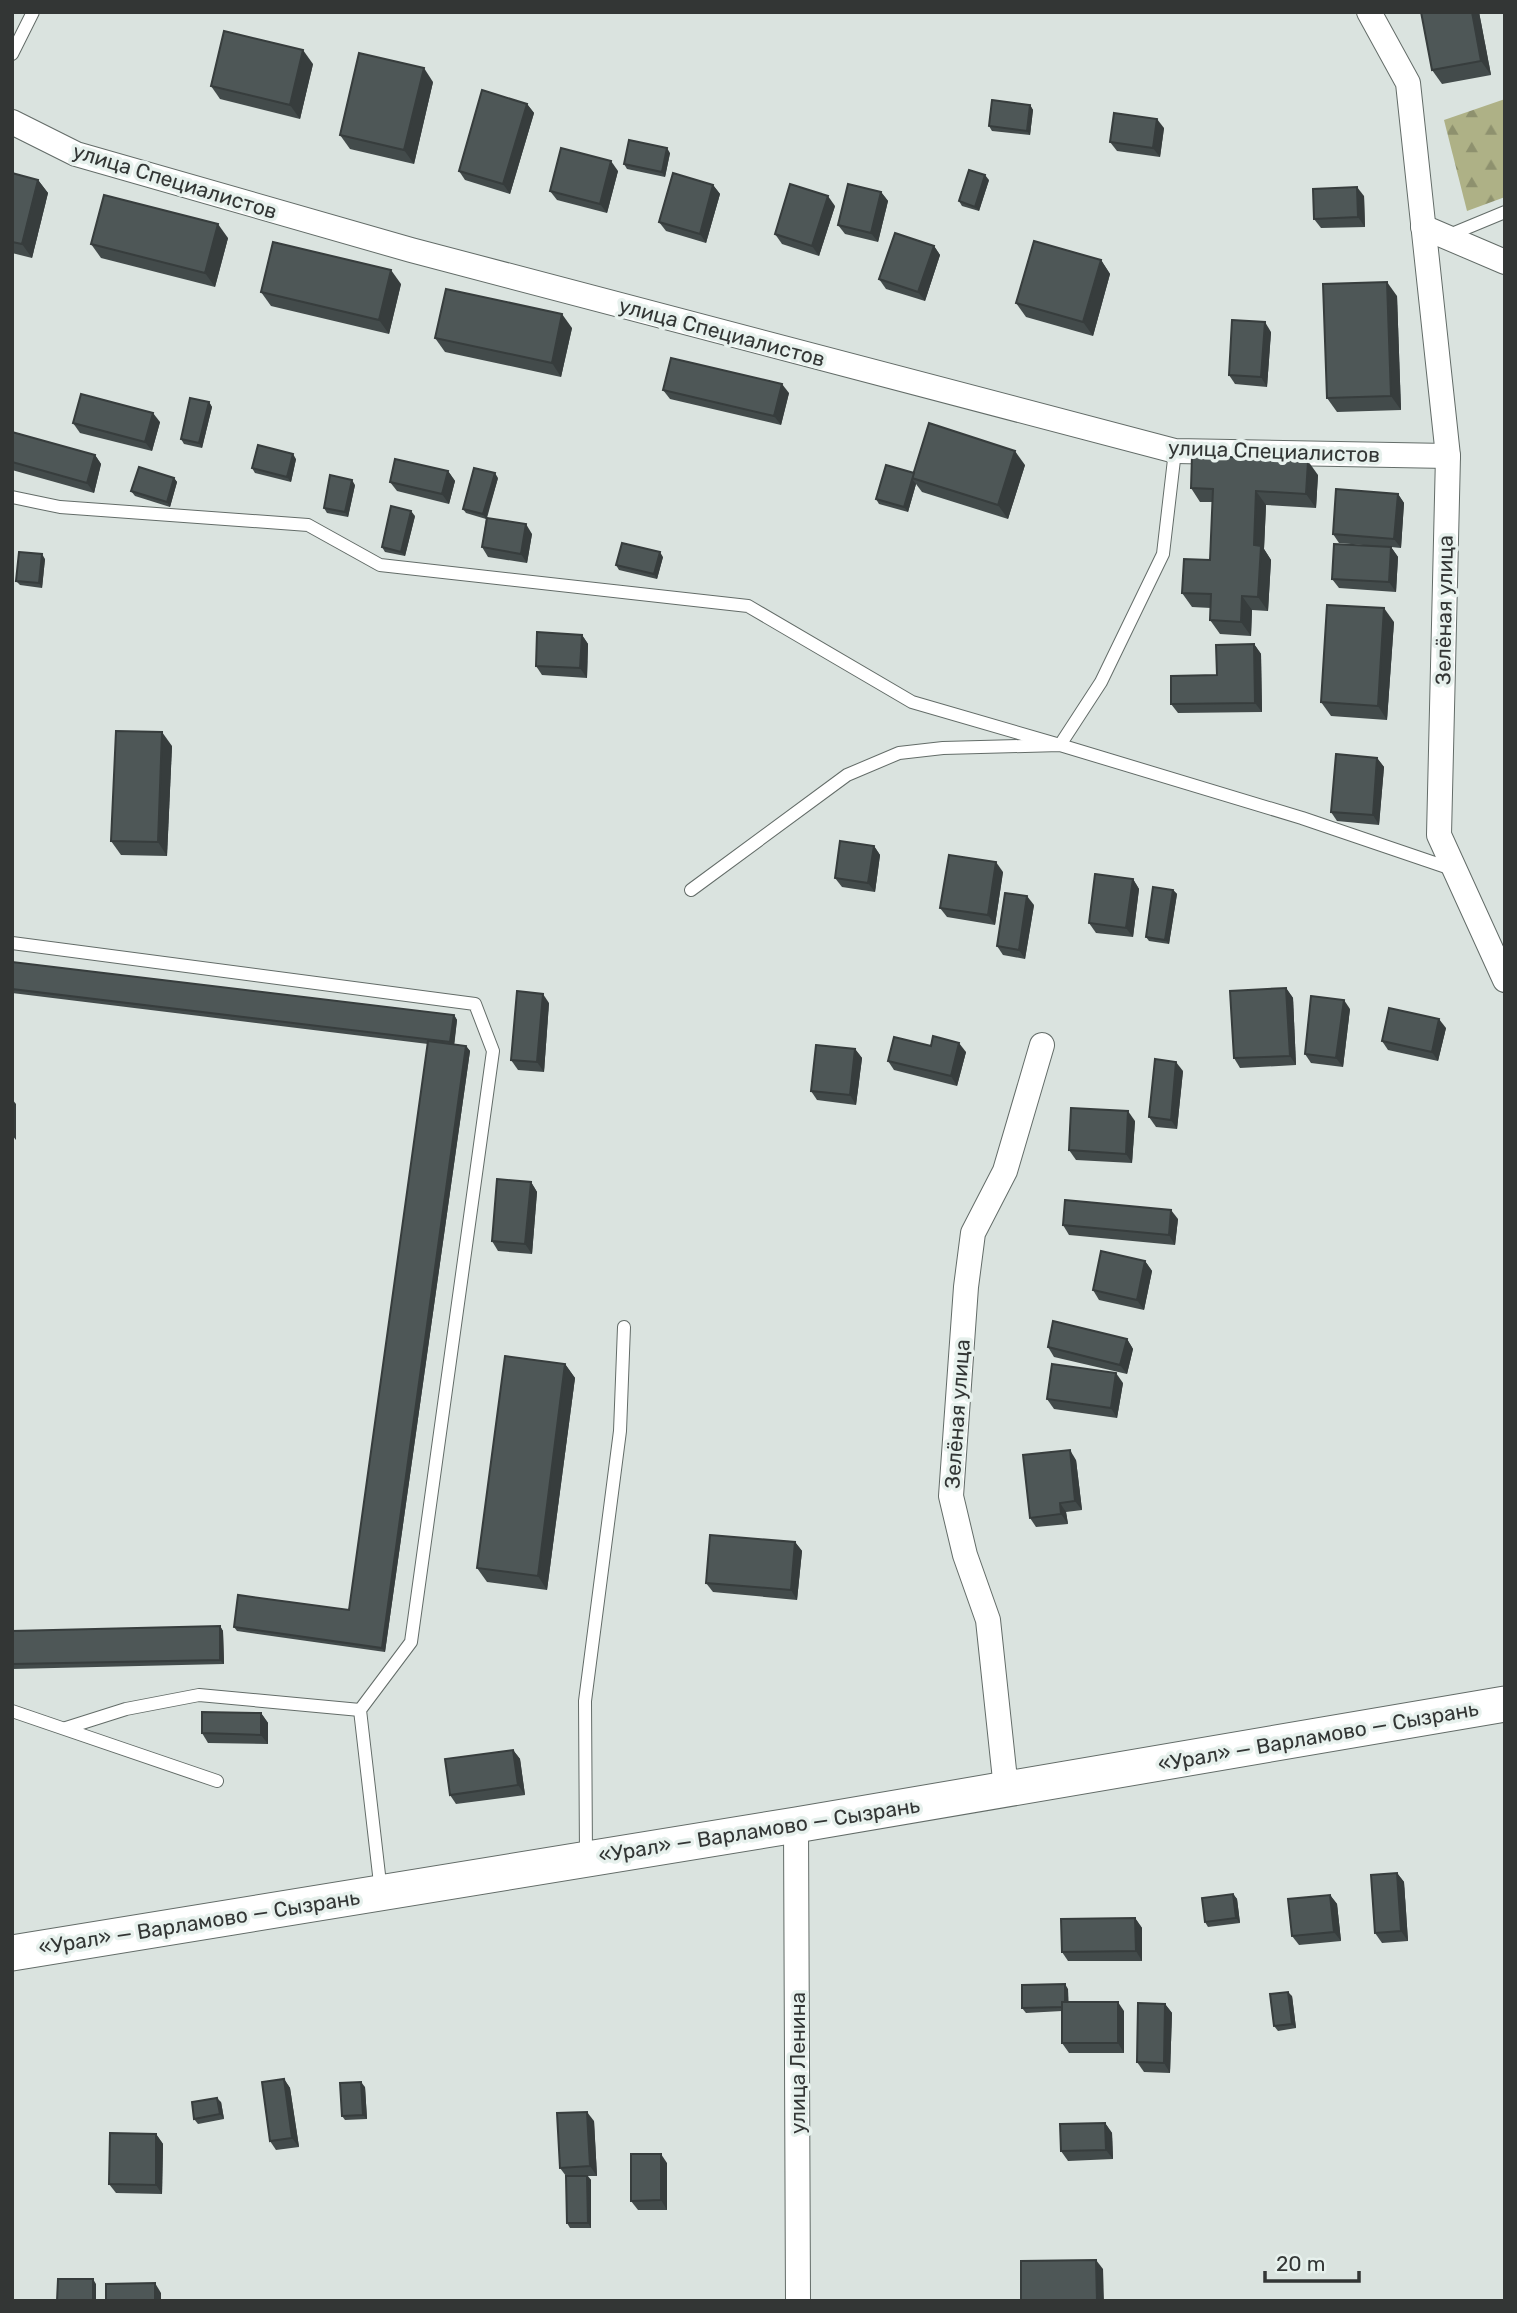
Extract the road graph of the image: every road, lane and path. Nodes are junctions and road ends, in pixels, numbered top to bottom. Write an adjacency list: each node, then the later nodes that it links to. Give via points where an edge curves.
1 (33, 12): 3 (lane)
2 (1369, 12): 6 (street, Зелёная улица, via 1408,83)
3 (12, 54)
4 (12, 122): 8 (street, улица Специалистов, via 76,154 411,250)
5 (1505, 212): 6 (lane)
6 (1434, 232): 7 (street); 9 (street, Зелёная улица)
7 (1505, 262)
8 (1175, 451): 9 (street, улица Специалистов); 11 (lane, via 1163,554 1101,682)
9 (1448, 456): 12 (street, Зелёная улица, via 1439,835)
10 (12, 497): 11 (lane, via 60,507 308,525 380,565 748,606 912,702)
11 (1060, 745): 12 (lane); 13 (lane, via 899,753 847,775)
12 (1455, 870): 15 (street, Зелёная улица)
13 (691, 890)
14 (12, 943): 19 (lane, via 475,1004 493,1051 411,1642)
15 (1505, 979)
16 (1042, 1045): 23 (street, Зелёная улица, via 1006,1171 973,1233 951,1496 988,1620)
17 (624, 1327): 25 (lane, via 620,1431 585,1701)
18 (1505, 1704): 23 (main road, «Урал» — Варламово — Сызрань)
19 (360, 1710): 21 (lane, via 199,1695 126,1709); 26 (lane)
20 (12, 1711): 21 (lane)
21 (66, 1728): 22 (lane)
22 (216, 1781)
23 (1006, 1789): 24 (main road, «Урал» — Варламово — Сызрань)
24 (796, 1825): 25 (main road, «Урал» — Варламово — Сызрань); 28 (street, улица Ленина)
25 (586, 1859): 26 (main road, «Урал» — Варламово — Сызрань)
26 (381, 1893): 27 (main road, «Урал» — Варламово — Сызрань)
27 (12, 1953)
28 (798, 2301)

